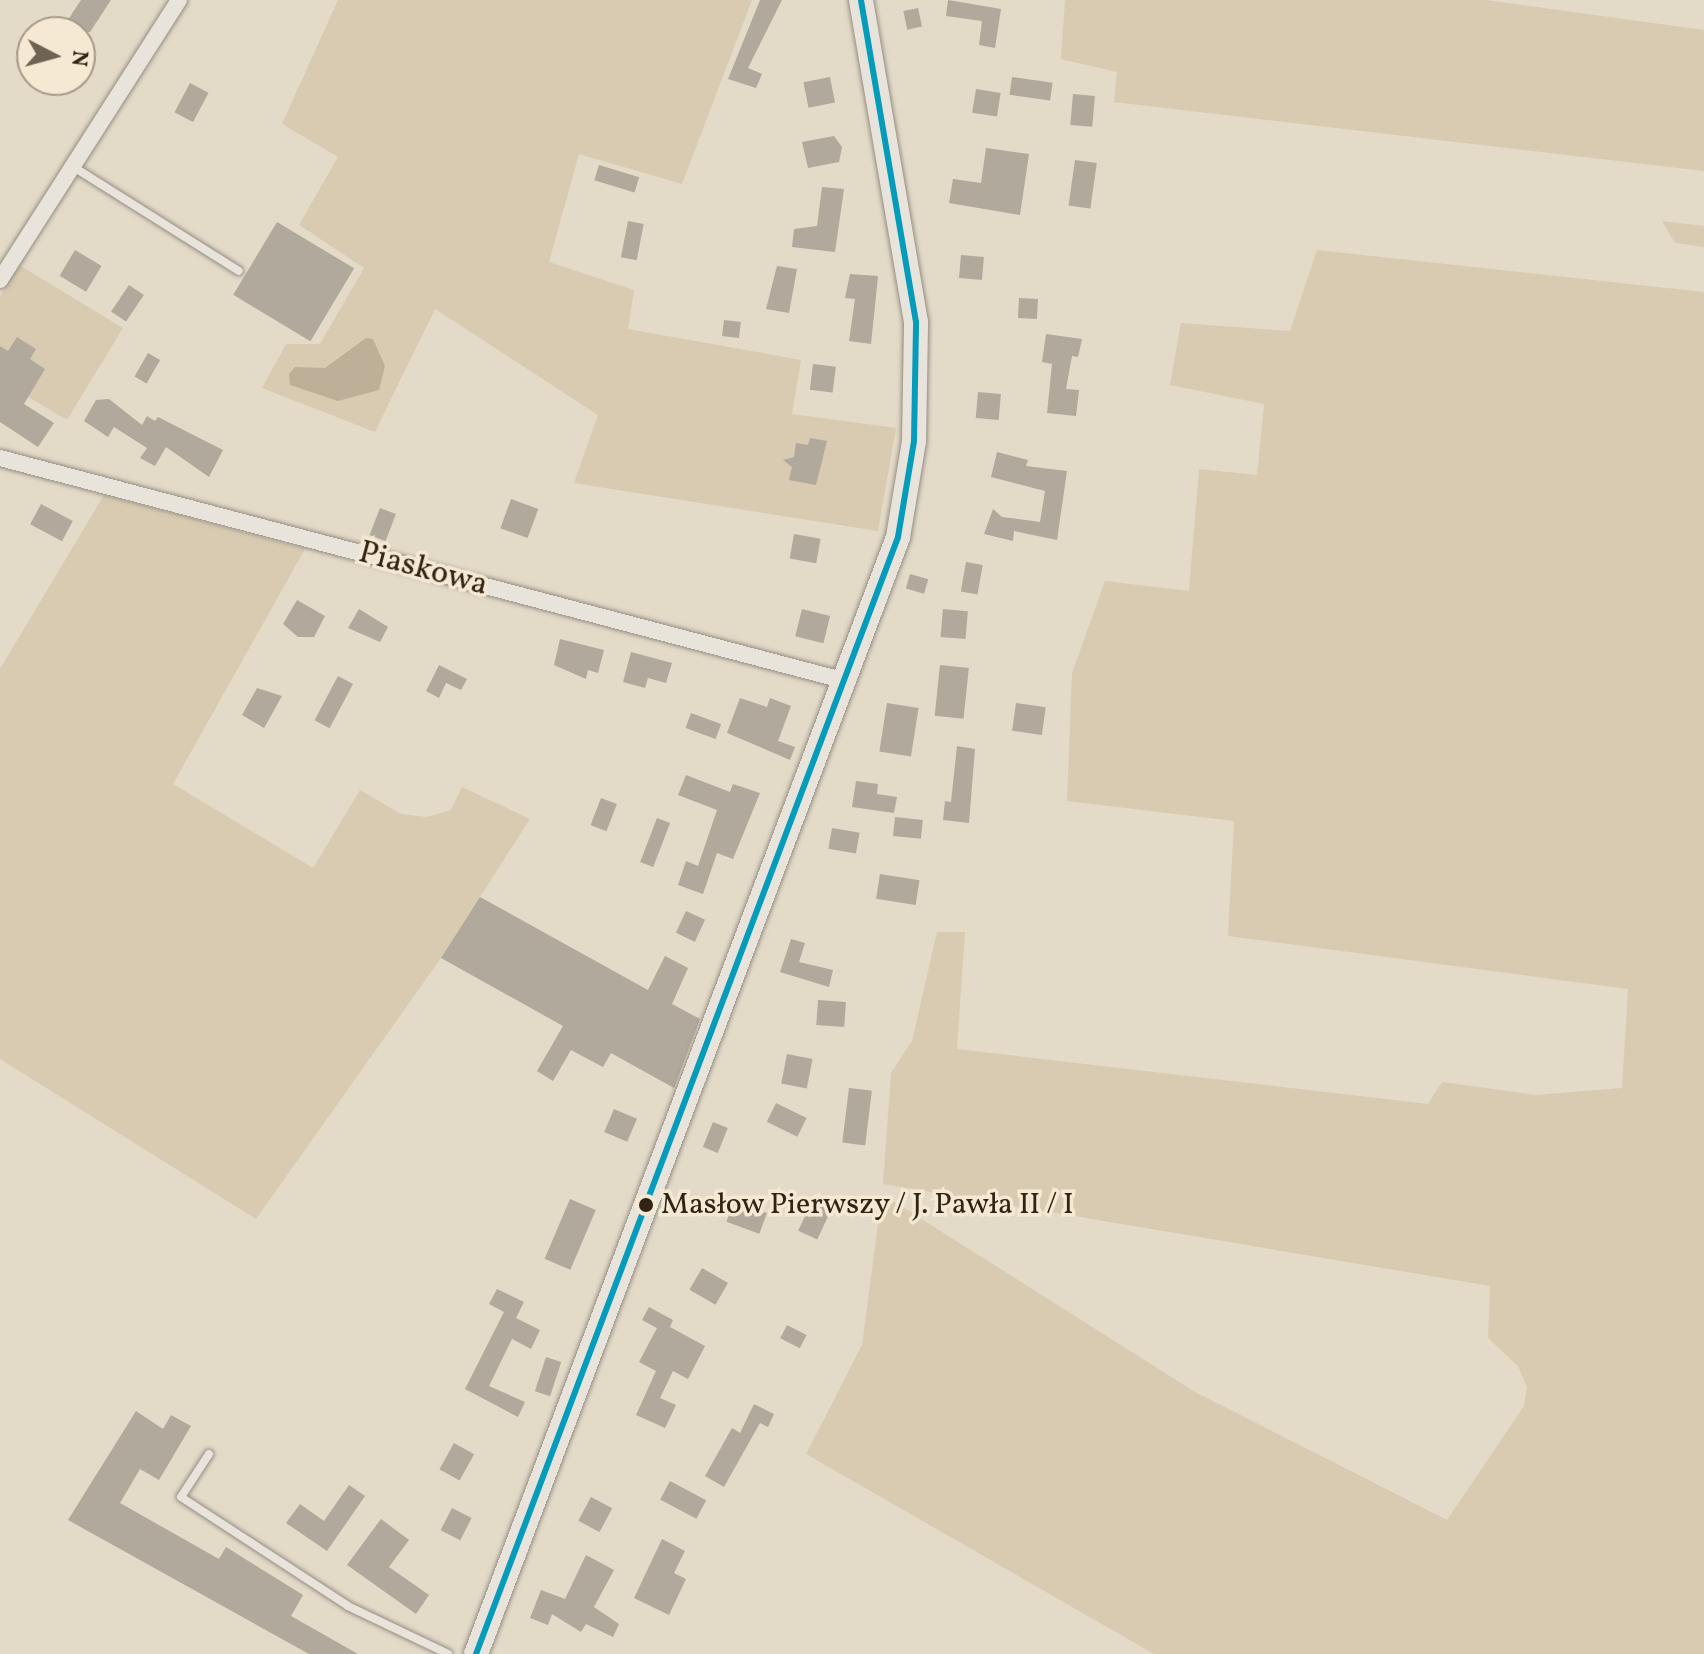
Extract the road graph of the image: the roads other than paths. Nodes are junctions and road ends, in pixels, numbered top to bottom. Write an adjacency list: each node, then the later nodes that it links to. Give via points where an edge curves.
1 (179, 0): 3 (street)
2 (861, 0): 7 (main road, via 911,274 917,381 914,441 898,537)
3 (72, 166): 4 (lane); 5 (street)
4 (239, 271)
5 (0, 280)
6 (0, 458): 7 (street, Piaskowa)
7 (846, 681): 10 (main road)
8 (209, 1454): 9 (lane, via 181,1497 348,1606)
9 (448, 1654)
10 (476, 1654)

